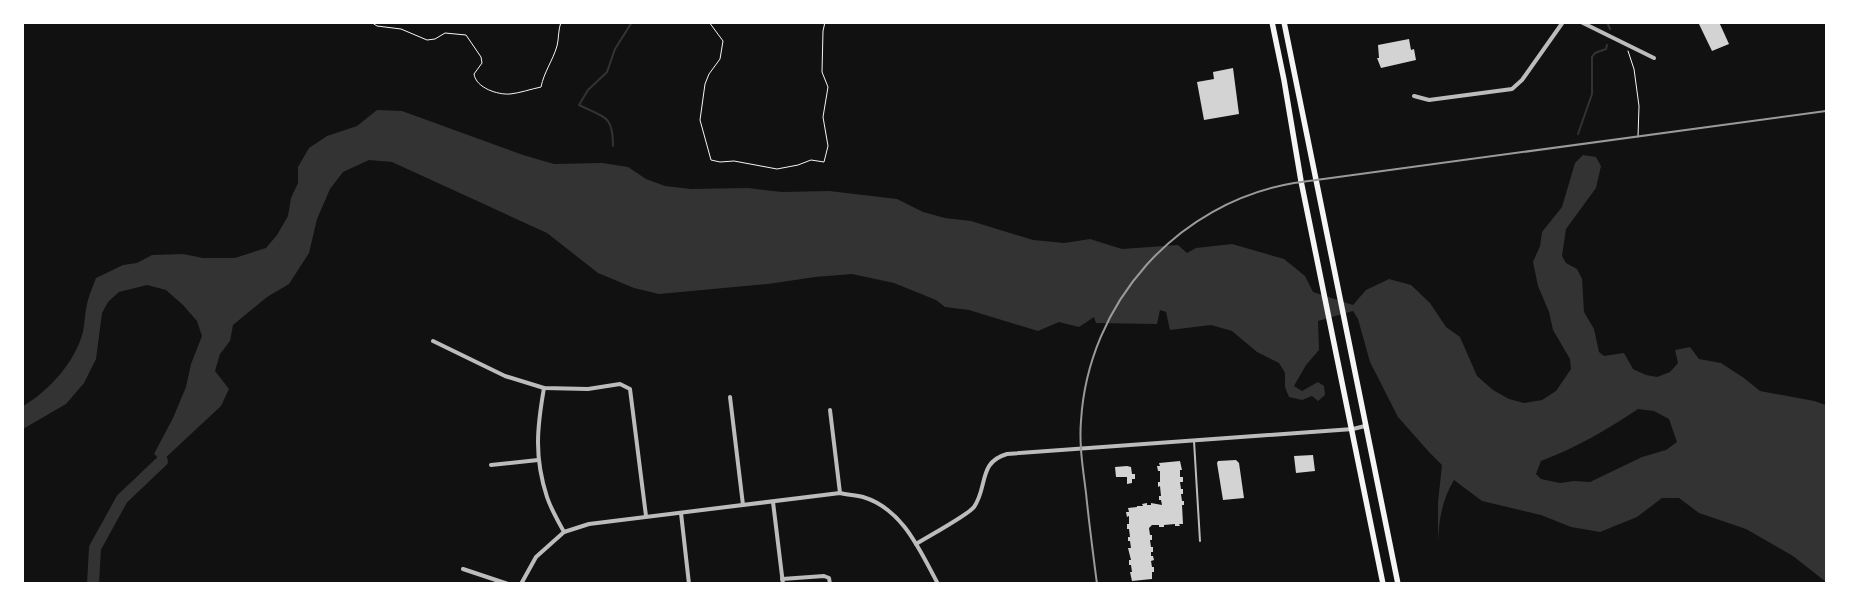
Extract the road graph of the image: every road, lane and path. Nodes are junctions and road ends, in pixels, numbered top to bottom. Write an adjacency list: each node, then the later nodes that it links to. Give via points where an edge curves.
1 (371, 22): 2 (path, via 401,29 426,40 445,33 466,35 482,57 482,63 474,74 475,80 484,89 508,95 541,87 557,45)
2 (561, 22)
3 (709, 22): 4 (path, via 723,42 720,59 705,84 700,120 711,160 777,170 811,160 824,162 828,146 823,117 828,87 822,72)
4 (825, 22)
5 (1272, 22): 12 (main road)
6 (1284, 22): 11 (main road)
7 (1563, 22): 13 (street, via 1522,80 1512,89 1429,100)
8 (1581, 22): 9 (street)
9 (1629, 45): 10 (street); 14 (path, via 1639,106)
10 (1654, 58)
11 (1295, 78): 12 (main road); 19 (main road)
12 (1284, 80): 20 (main road, via 1301,182)
13 (1414, 96)
14 (1638, 136)
15 (434, 341): 16 (street, via 505,376)
16 (544, 388): 22 (street, via 538,422); 28 (street, via 588,389 620,384 630,389)
17 (730, 397): 26 (street)
18 (830, 410): 24 (street)
19 (1365, 426): 20 (street); 40 (main road)
20 (1353, 429): 21 (street); 39 (main road)
21 (1194, 440): 30 (lane); 31 (street, via 998,456 990,463 974,507)
22 (538, 460): 23 (street); 29 (street, via 547,498)
23 (491, 465)
24 (840, 494): 25 (street); 31 (street, via 864,497 885,508 901,522)
25 (773, 502): 26 (street); 33 (street)
26 (743, 505): 27 (street)
27 (681, 513): 28 (street); 36 (street)
28 (646, 516): 29 (street, via 589,524)
29 (564, 532): 35 (street, via 536,557)
30 (1200, 541)
31 (916, 544): 38 (street)
32 (463, 570): 34 (street)
33 (782, 581): 37 (street, via 824,576 829,578)
34 (508, 584)
35 (520, 584)
36 (689, 584)
37 (830, 584)
38 (938, 584)
39 (1383, 584)
40 (1398, 584)

